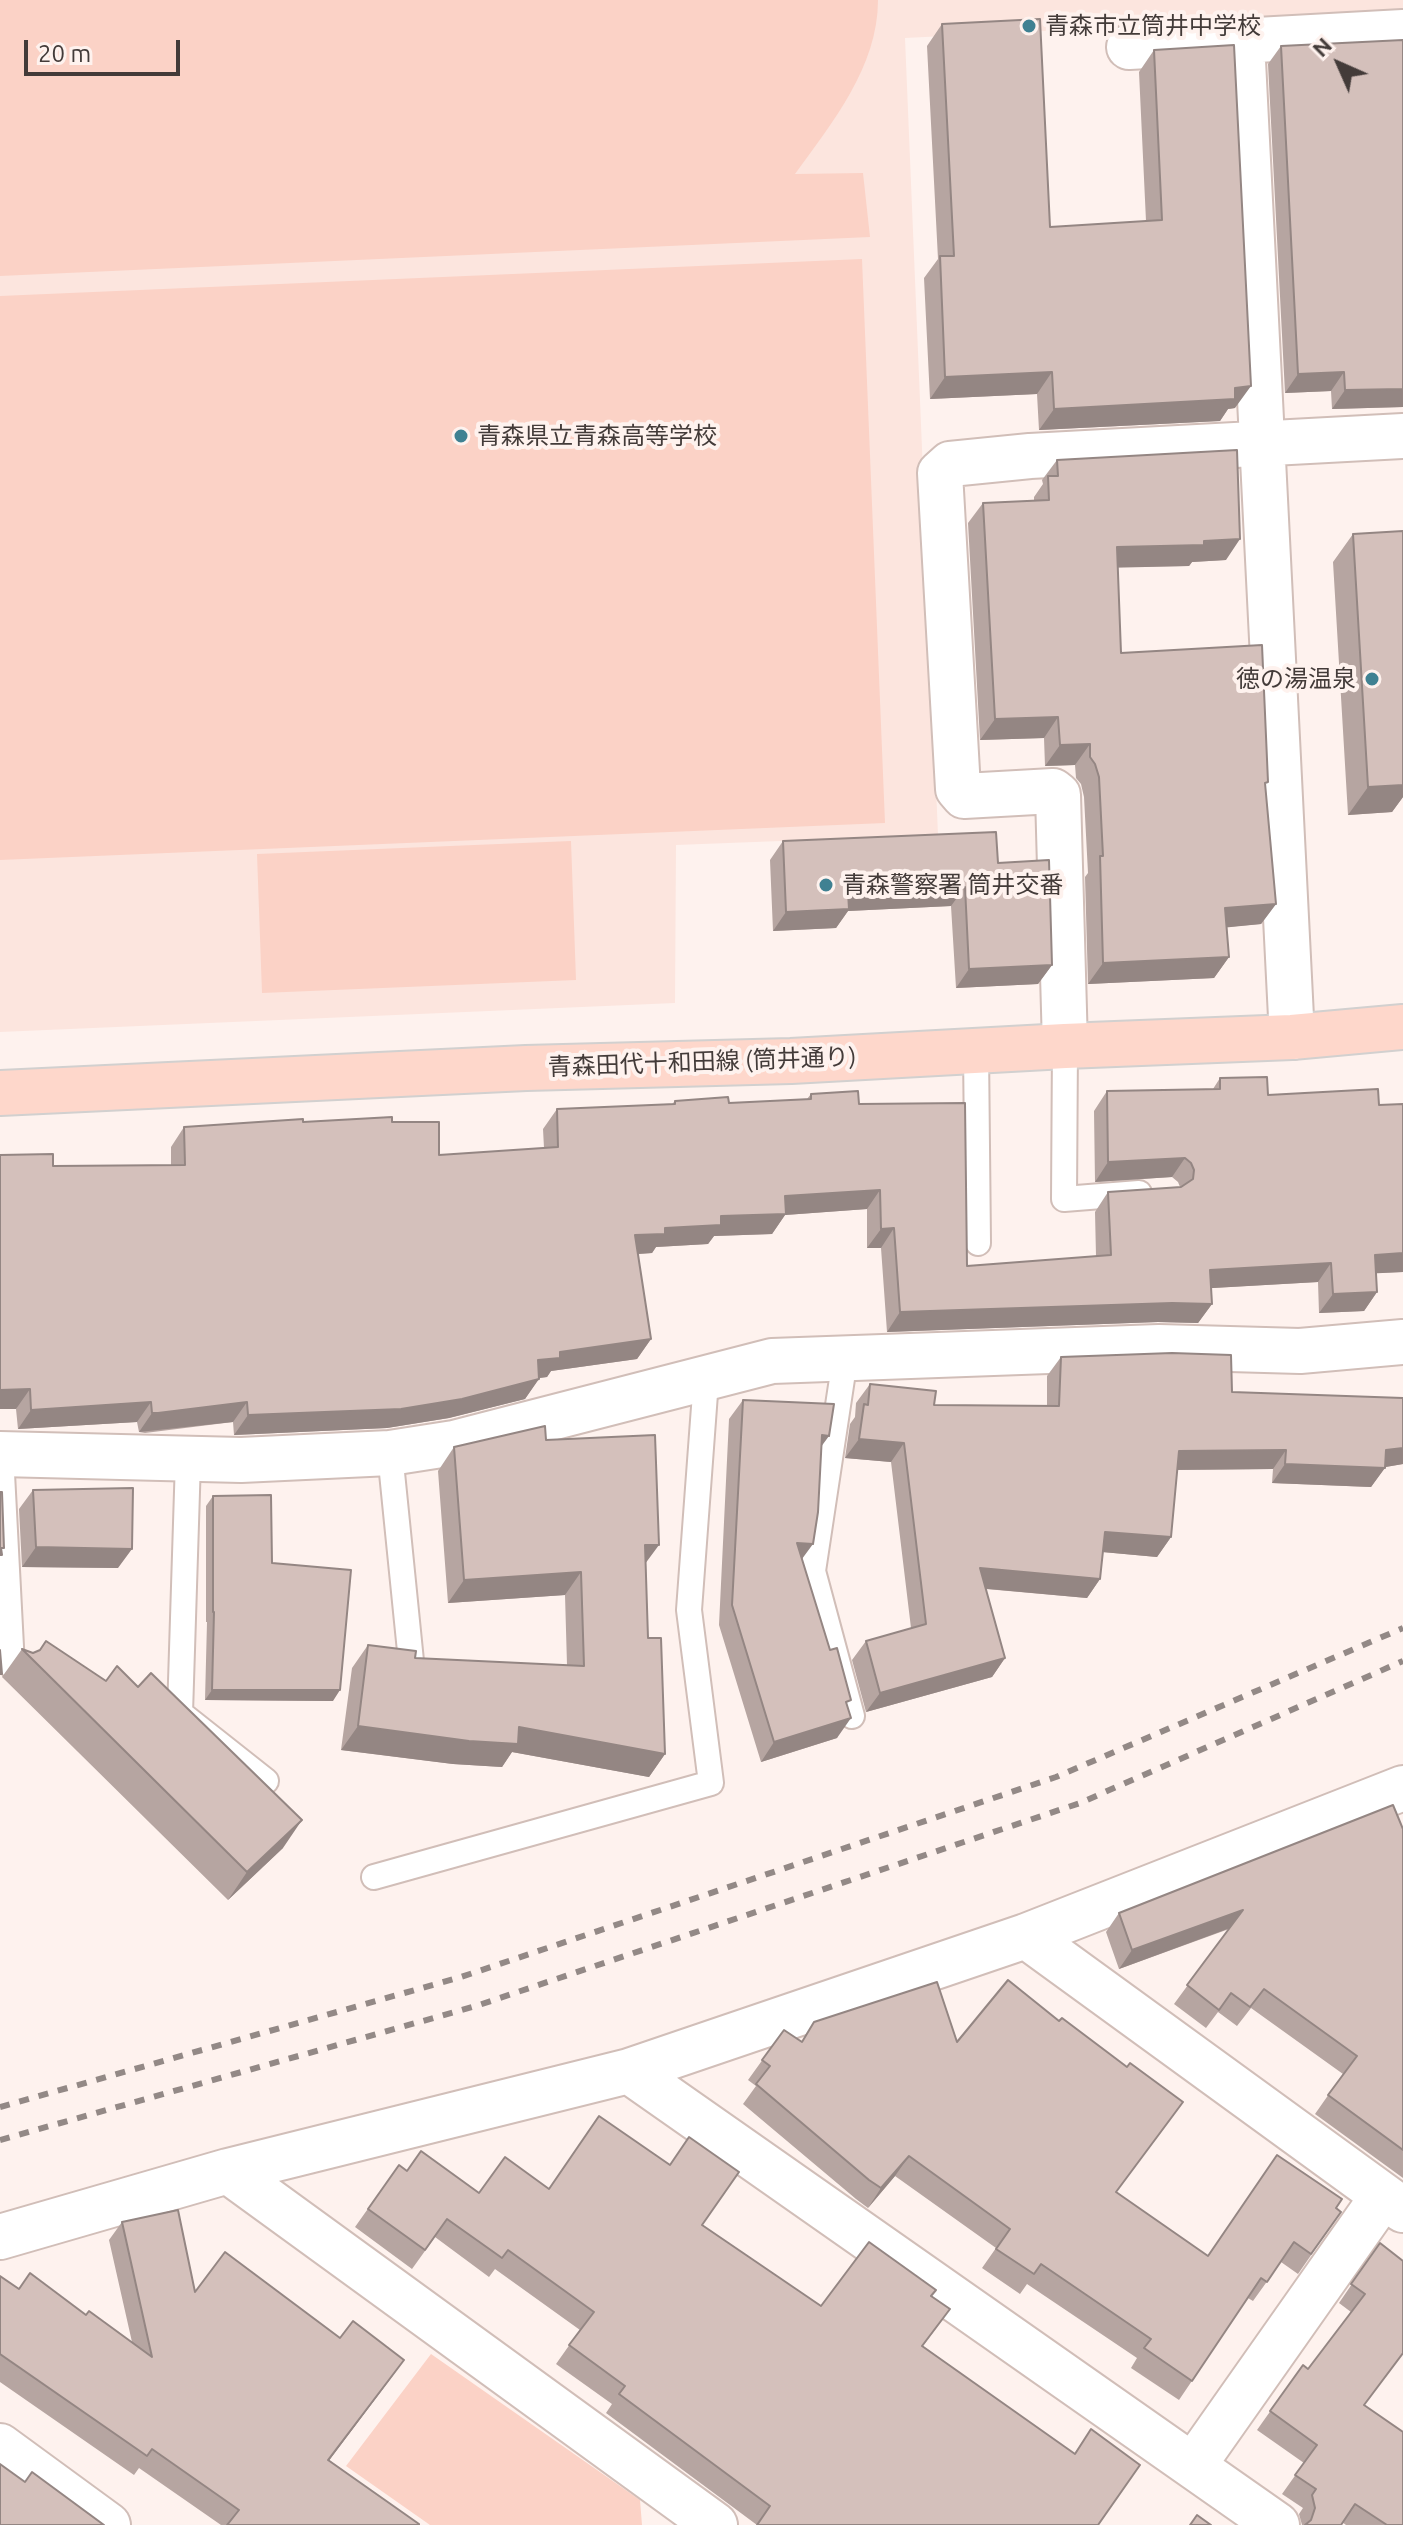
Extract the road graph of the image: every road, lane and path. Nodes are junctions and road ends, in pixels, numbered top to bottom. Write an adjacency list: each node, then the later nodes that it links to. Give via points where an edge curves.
1 (1403, 32): 2 (street)
2 (1242, 41): 3 (street); 5 (street)
3 (1129, 47)
4 (1403, 436): 5 (street)
5 (1263, 443): 7 (street); 8 (street, via 1030,456 950,464 940,473 958,789 964,796 1053,791 1058,795)
6 (1403, 1027): 7 (main road, 青森田代十和田線 (筒井通り))
7 (1292, 1037): 8 (main road, 青森田代十和田線 (筒井通り))
8 (1065, 1046): 9 (main road, 青森田代十和田線 (筒井通り)); 11 (lane, via 1064,1199)
9 (976, 1050): 10 (main road, 青森田代十和田線 (筒井通り)); 12 (lane)
10 (0, 1093)
11 (1166, 1191)
12 (978, 1243)
13 (1403, 1342): 14 (street, via 1300,1351 1159,1347)
14 (845, 1359): 15 (street, via 772,1361); 21 (lane, via 813,1571)
15 (706, 1380): 16 (street, via 454,1443); 24 (lane, via 689,1610 711,1783)
16 (390, 1453): 18 (street); 19 (lane)
17 (0, 1454): 18 (street); 20 (lane)
18 (188, 1460): 22 (lane, via 180,1713)
19 (411, 1661)
20 (12, 1666)
21 (852, 1716)
22 (266, 1781)
23 (1403, 1788): 25 (street)
24 (374, 1877)
25 (1026, 1936): 26 (street); 28 (street)
26 (629, 2071): 27 (street); 31 (street)
27 (228, 2171): 29 (street); 32 (street)
28 (1393, 2203): 31 (street)
29 (0, 2237)
30 (0, 2446): 33 (street)
31 (1193, 2466): 34 (street)
32 (708, 2523)
33 (108, 2525)
34 (1277, 2525)

